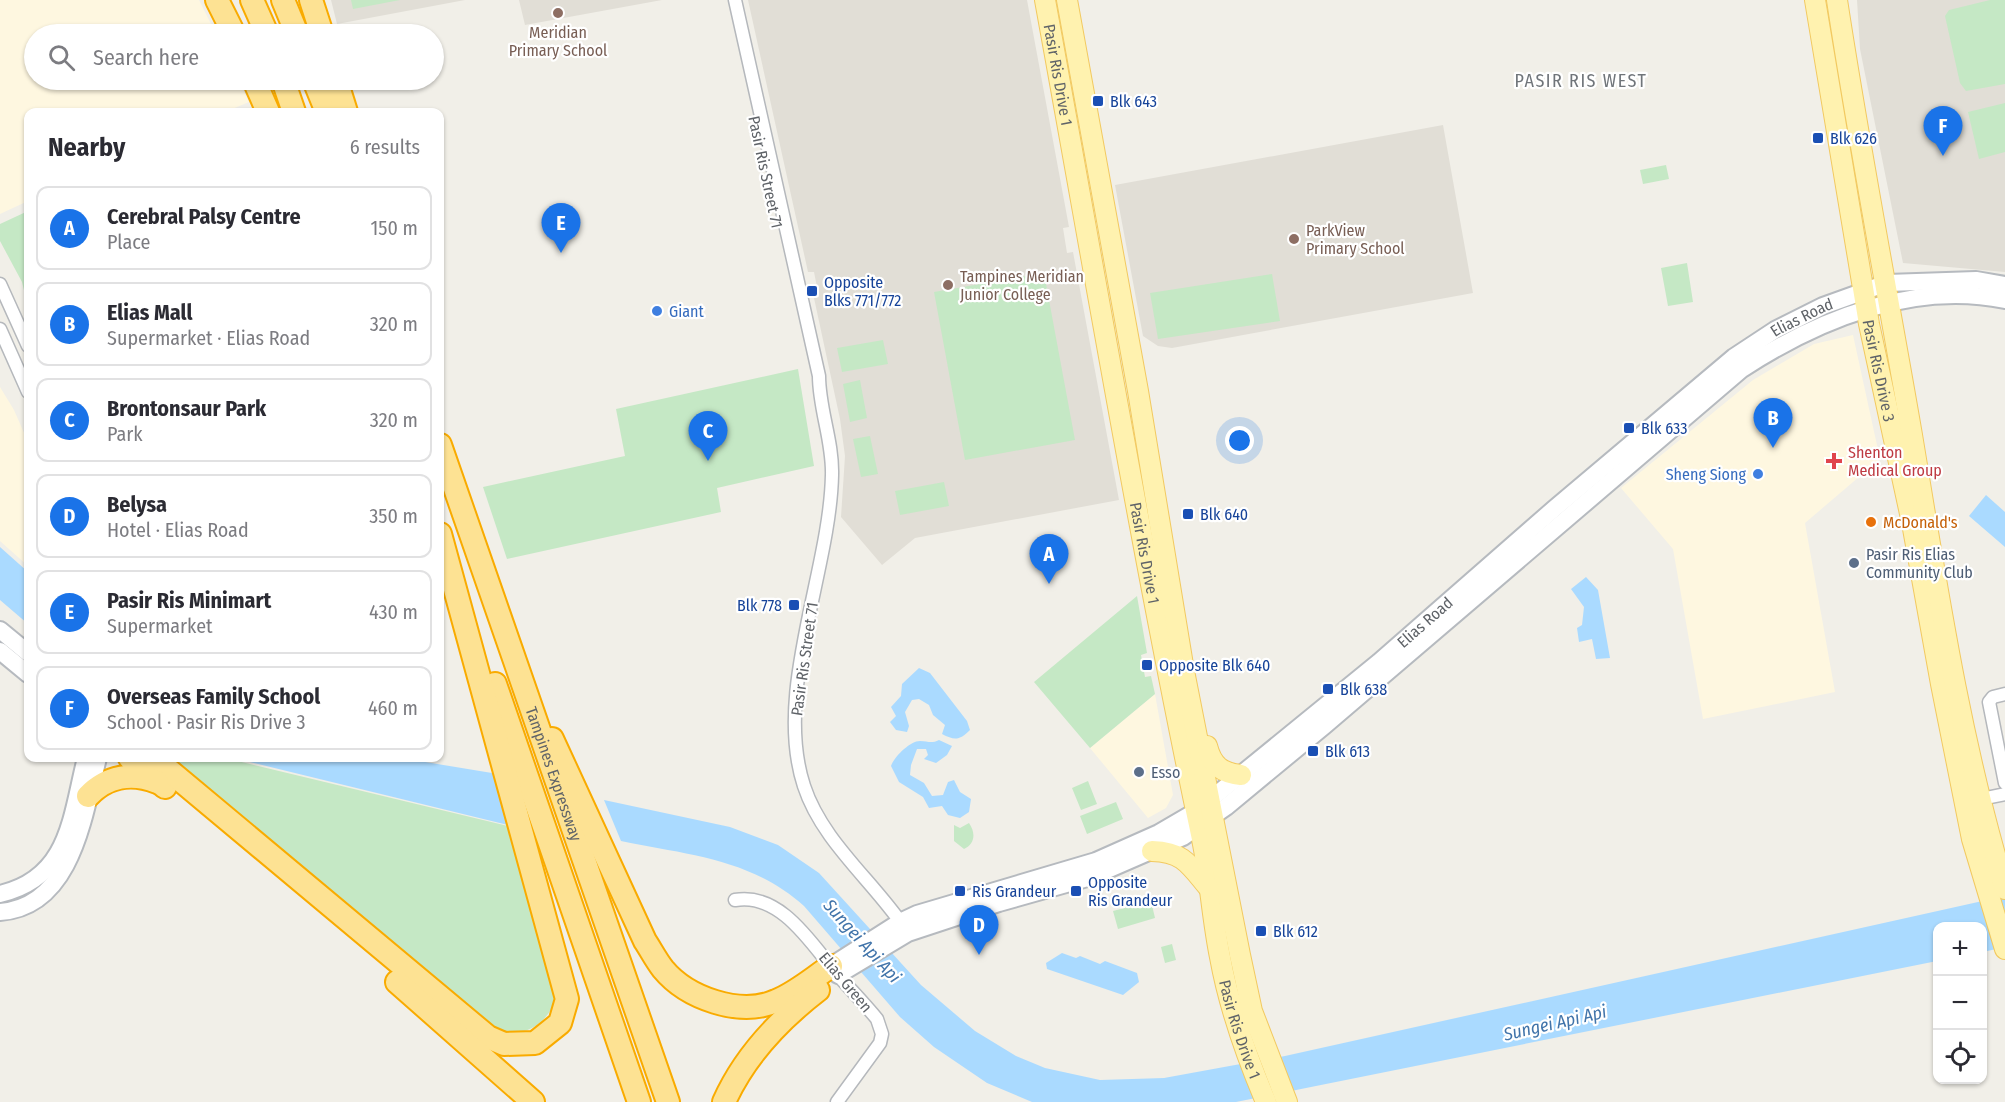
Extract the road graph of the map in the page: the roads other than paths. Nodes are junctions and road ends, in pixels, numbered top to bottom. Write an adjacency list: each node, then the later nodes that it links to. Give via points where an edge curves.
1 (217, 0): 10 (highway)
2 (252, 0): 11 (highway)
3 (283, 0): 12 (highway)
4 (311, 0): 13 (highway)
5 (735, 0): 59 (street, Pasir Ris Street 71, via 819,376 830,442 829,510 801,666 794,728 797,752 814,809)
6 (1045, 0): 51 (main road, Pasir Ris Drive 1)
7 (1067, 0): 40 (main road, Pasir Ris Drive 1)
8 (1815, 0): 24 (main road, Pasir Ris Drive 3)
9 (1837, 0): 25 (main road, Pasir Ris Drive 3, via 1860,154)
10 (229, 24)
11 (263, 24)
12 (293, 24)
13 (319, 24)
14 (258, 90): 18 (highway)
15 (286, 90): 19 (highway)
16 (318, 90): 20 (highway)
17 (339, 90): 21 (highway)
18 (266, 108)
19 (293, 108)
20 (325, 108)
21 (345, 108)
22 (0, 284): 29 (street)
23 (2005, 285): 25 (main road, Elias Road, via 1976,280)
24 (1864, 290): 25 (main road, Elias Road); 27 (main road, Pasir Ris Drive 3); 45 (main road, Elias Road, via 1791,322 1734,357 1379,662)
25 (1888, 292): 26 (main road, Elias Road); 27 (main road, Elias Road); 50 (main road, Pasir Ris Drive 3, via 1944,620)
26 (2005, 300)
27 (1867, 310): 51 (main road, Elias Road, via 1796,337 1743,369 1324,726); 52 (main road, Pasir Ris Drive 3)
28 (0, 329): 30 (street)
29 (24, 337)
30 (24, 384)
31 (444, 457): 38 (highway, Tampines Expressway)
32 (444, 537): 63 (highway, Tampines Expressway)
33 (444, 549): 44 (highway, via 567,999 560,1023 535,1043 504,1044 488,1037)
34 (0, 630): 35 (main road)
35 (24, 650)
36 (0, 651): 37 (main road)
37 (24, 671)
38 (521, 685): 61 (highway, via 564,761 645,941 662,968 678,983 699,996 753,1008 784,997); 64 (highway, Tampines Expressway)
39 (2005, 694): 46 (street, via 1993,696 1989,702)
40 (1191, 708): 45 (main road, via 1204,733 1210,758 1224,772); 51 (main road, Pasir Ris Drive 1)
41 (85, 762): 56 (main road, via 56,860 38,877)
42 (97, 762): 49 (main road)
43 (135, 762): 47 (highway)
44 (159, 762)
45 (1241, 775): 51 (main road, Elias Road)
46 (2005, 783)
47 (161, 784): 49 (highway, via 141,776 111,779); 62 (highway, via 454,1030)
48 (2005, 794): 50 (street)
49 (88, 796): 58 (main road, via 78,838 58,879 37,898)
50 (1981, 799): 52 (main road, Pasir Ris Drive 3)
51 (1204, 814): 53 (main road, Elias Road, via 1183,837); 54 (main road, Pasir Ris Drive 1); 59 (main road, Elias Road, via 1096,861); 68 (main road, Pasir Ris Drive 1, via 1252,1011)
52 (1981, 837): 55 (main road, Pasir Ris Drive 3); 60 (main road, Pasir Ris Drive 3)
53 (1152, 851): 54 (main road, via 1181,857); 59 (main road, Elias Road, via 1091,877)
54 (1208, 887): 67 (main road, Pasir Ris Drive 1, via 1220,959 1245,1054)
55 (2005, 889)
56 (0, 894)
57 (735, 900): 61 (street, Elias Green, via 749,897 772,907)
58 (0, 912)
59 (898, 931): 61 (main road, Elias Road)
60 (2005, 949)
61 (842, 965): 65 (highway, via 752,1055 733,1081); 66 (street, Elias Green, via 877,1019 882,1034 873,1055)
62 (533, 1102)
63 (639, 1102)
64 (668, 1102)
65 (724, 1102)
66 (837, 1102)
67 (1266, 1102)
68 (1287, 1102)

